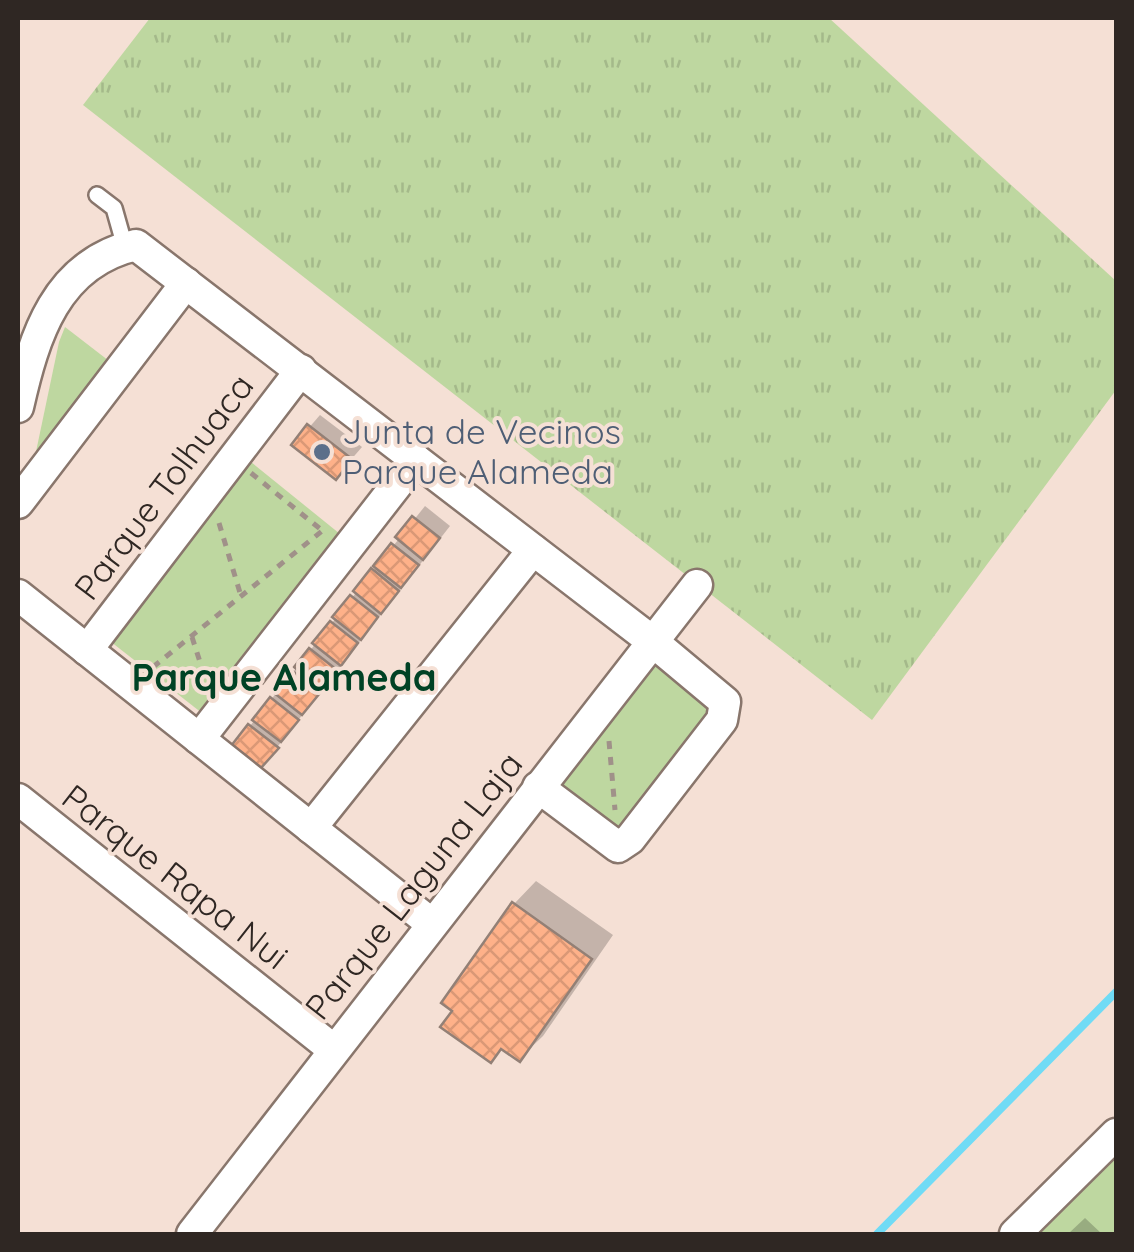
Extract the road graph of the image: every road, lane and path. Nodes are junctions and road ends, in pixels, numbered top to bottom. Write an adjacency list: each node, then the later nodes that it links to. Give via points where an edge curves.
1 (98, 195): 2 (lane, via 114,208)
2 (125, 247): 3 (street, via 136,245); 5 (street, via 104,253 82,272 38,326)
3 (186, 283): 4 (street); 9 (street)
4 (301, 370): 6 (street, Parque Tolhuaca); 7 (street)
5 (18, 407)
6 (233, 459): 8 (street, Parque Tolhuaca); 10 (path)
7 (416, 460): 11 (street); 12 (street)
8 (209, 490): 15 (path); 18 (street, Parque Tolhuaca)
9 (18, 503)
10 (322, 531): 11 (path); 15 (path)
11 (346, 550): 20 (street)
12 (533, 550): 17 (street); 24 (street)
13 (697, 585): 17 (street, Parque Laguna Laja)
14 (18, 596): 18 (street)
15 (241, 596): 16 (path)
16 (192, 636): 19 (path); 20 (path)
17 (652, 641): 22 (street, Parque Laguna Laja); 25 (street, via 725,702 722,720)
18 (87, 650): 19 (street)
19 (131, 685): 20 (street)
20 (208, 727): 24 (street)
21 (608, 733): 25 (path)
22 (538, 788): 25 (street); 26 (street, Parque Laguna Laja)
23 (18, 800): 27 (street, Parque Rapa Nui)
24 (311, 828): 26 (street)
25 (618, 848)
26 (432, 924): 27 (street, Parque Laguna Laja)
27 (334, 1050): 29 (street, Parque Laguna Laja)
28 (1116, 1134): 30 (street)
29 (192, 1234)
30 (1015, 1234)

